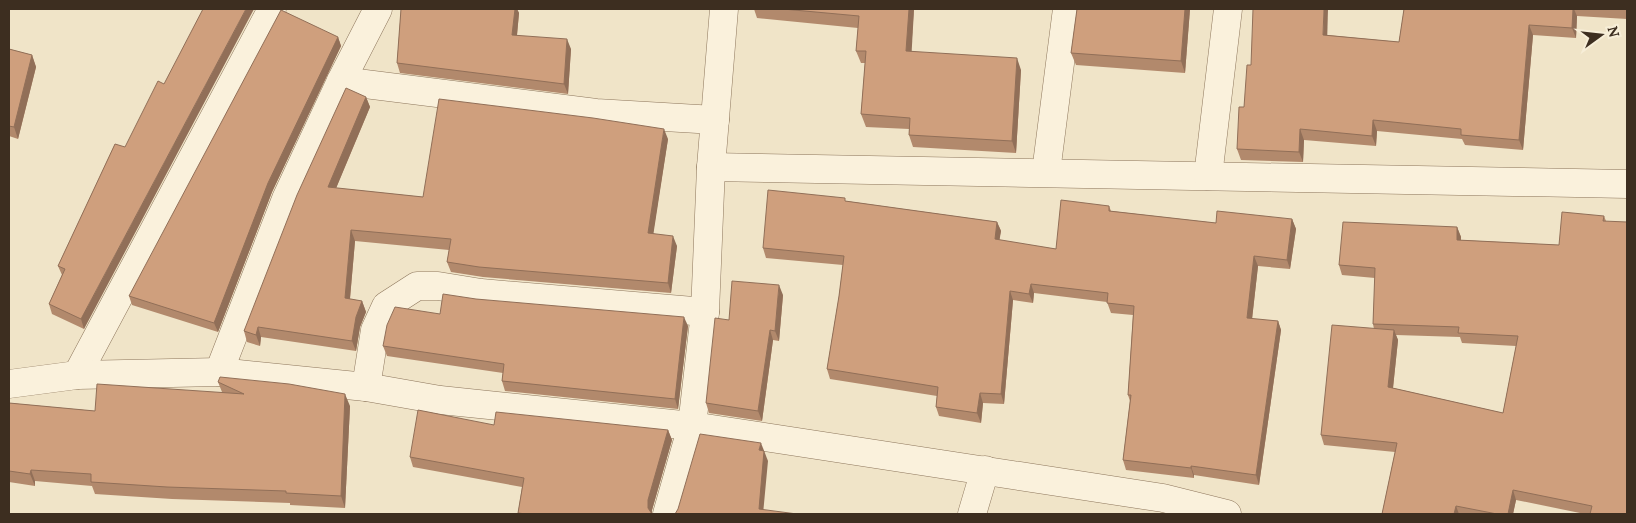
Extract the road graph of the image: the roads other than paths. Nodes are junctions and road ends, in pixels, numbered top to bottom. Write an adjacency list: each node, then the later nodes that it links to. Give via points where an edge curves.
1 (272, 9): 14 (street)
2 (378, 9): 6 (street)
3 (724, 9): 7 (street)
4 (1067, 9): 9 (street)
5 (1228, 9): 10 (street)
6 (341, 81): 7 (street, via 596,113); 13 (street, via 278,217)
7 (715, 120): 8 (street)
8 (711, 167): 9 (street); 12 (street)
9 (1046, 172): 10 (street)
10 (1208, 176): 11 (street)
11 (1627, 184)
12 (705, 312): 16 (street, via 417,286 386,306 375,330); 17 (street)
13 (219, 372): 14 (street); 16 (street)
14 (78, 375): 15 (street)
15 (9, 384)
16 (366, 387): 17 (street, via 440,400)
17 (692, 426): 18 (street); 19 (street)
18 (984, 470): 20 (street); 21 (street, via 1163,498)
19 (667, 514)
20 (972, 514)
21 (1227, 514)

